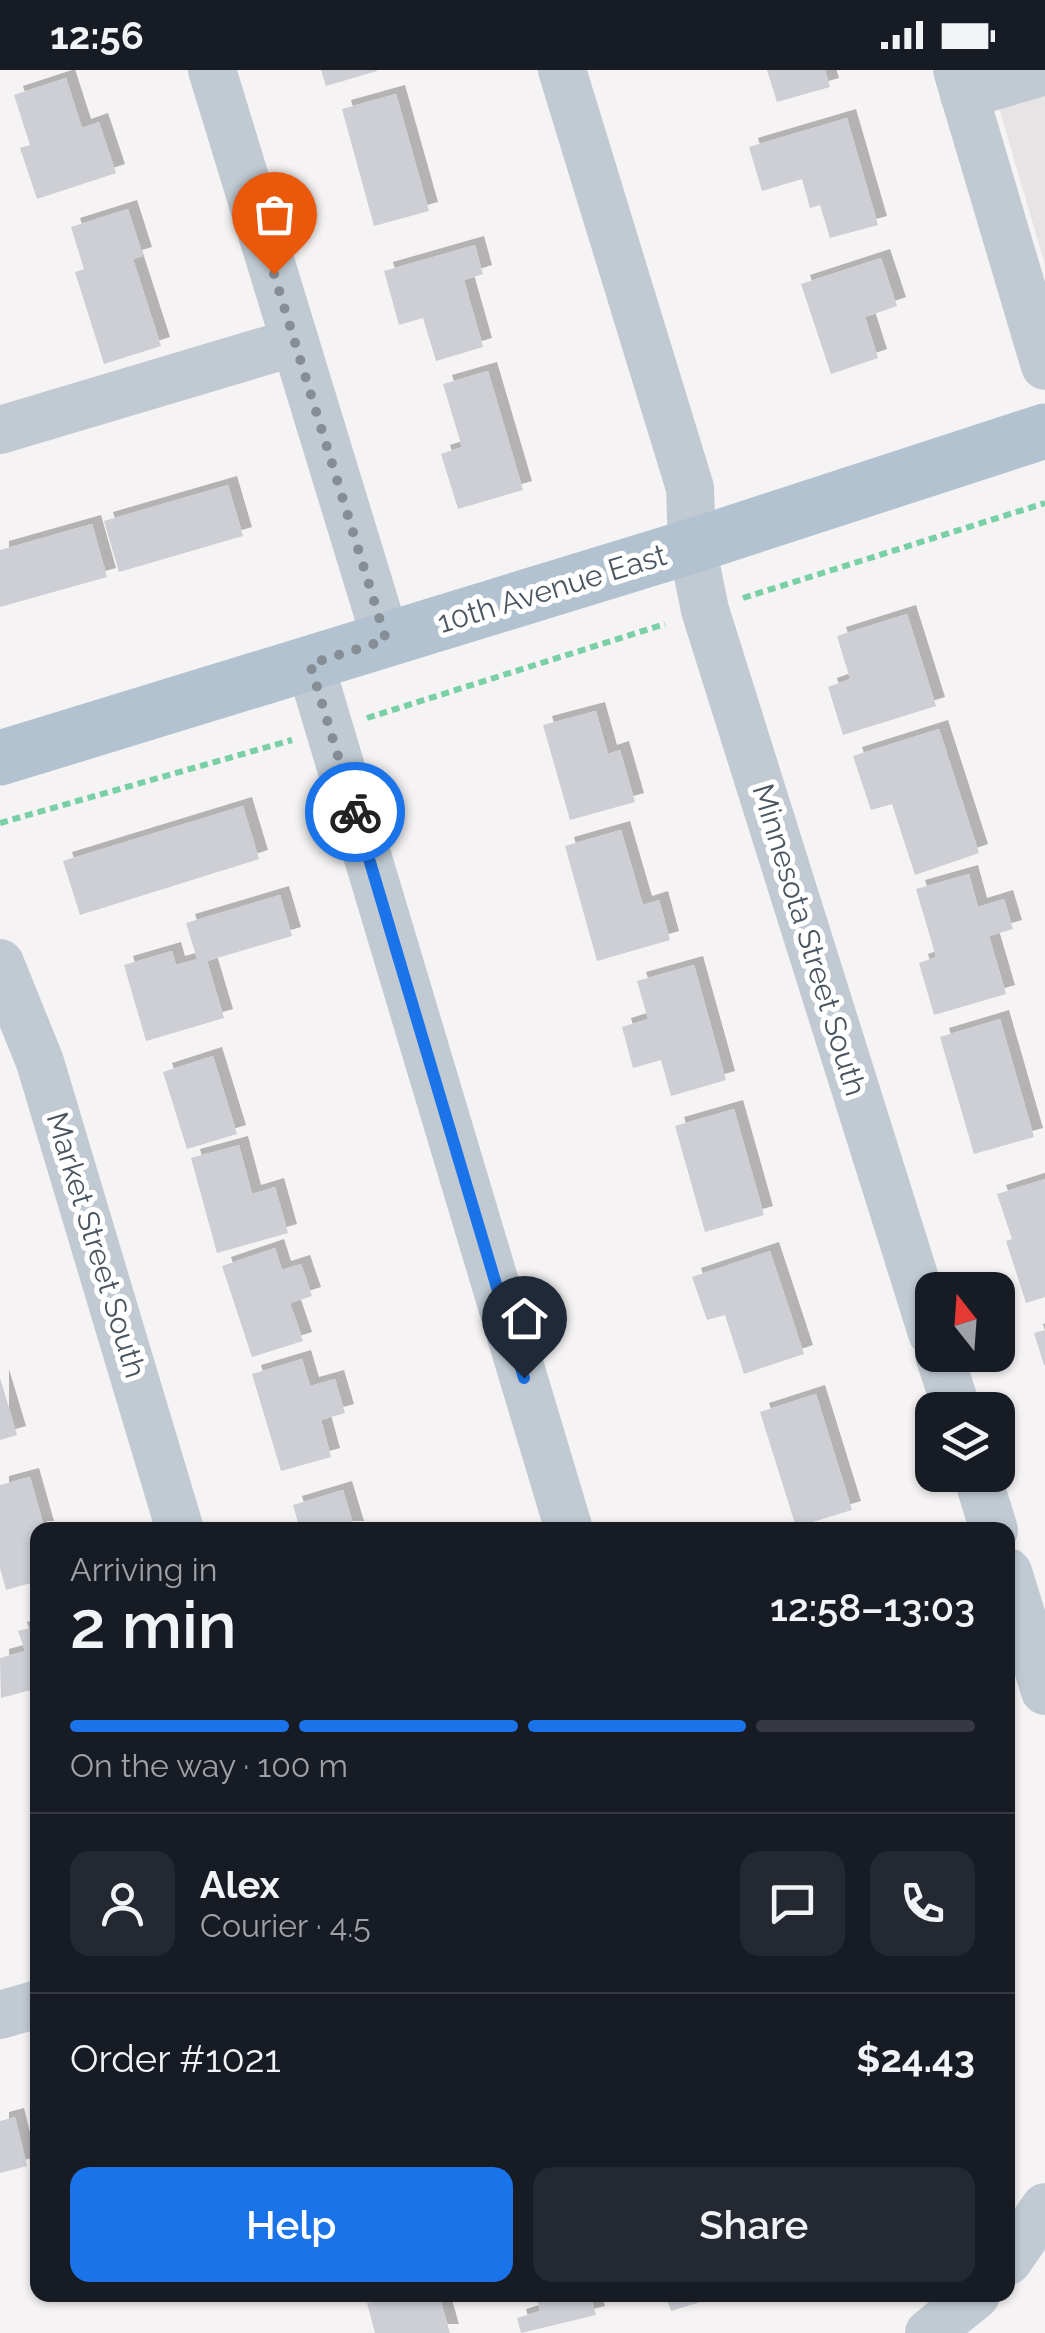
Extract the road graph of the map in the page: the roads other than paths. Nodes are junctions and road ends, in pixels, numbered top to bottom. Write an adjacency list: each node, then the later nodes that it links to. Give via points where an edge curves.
1 (212, 70): 5 (street)
2 (562, 70): 9 (street, Minnesota Street South, via 690,488)
3 (1045, 71): 4 (street)
4 (960, 83): 6 (street)
5 (295, 342): 7 (street); 10 (street)
6 (1045, 366)
7 (0, 430)
8 (1045, 431): 9 (main road, 10th Avenue East)
9 (692, 546): 10 (main road, 10th Avenue East); 14 (street, Minnesota Street South, via 705,610)
10 (386, 640): 11 (main road, 10th Avenue East)
11 (310, 664): 12 (main road, 10th Avenue East); 17 (street)
12 (0, 758)
13 (0, 963): 16 (street, Market Street South, via 40,1062)
14 (915, 1279)
15 (982, 1492): 18 (street)
16 (178, 1522)
17 (567, 1522)
18 (992, 1522)
19 (1015, 1595): 20 (street)
20 (1045, 1694): 21 (street)
21 (1015, 1707)
22 (30, 2006): 23 (street)
23 (0, 2015)
24 (1045, 2206): 25 (street)
25 (1015, 2251)
26 (967, 2302): 27 (street)
27 (929, 2333)

